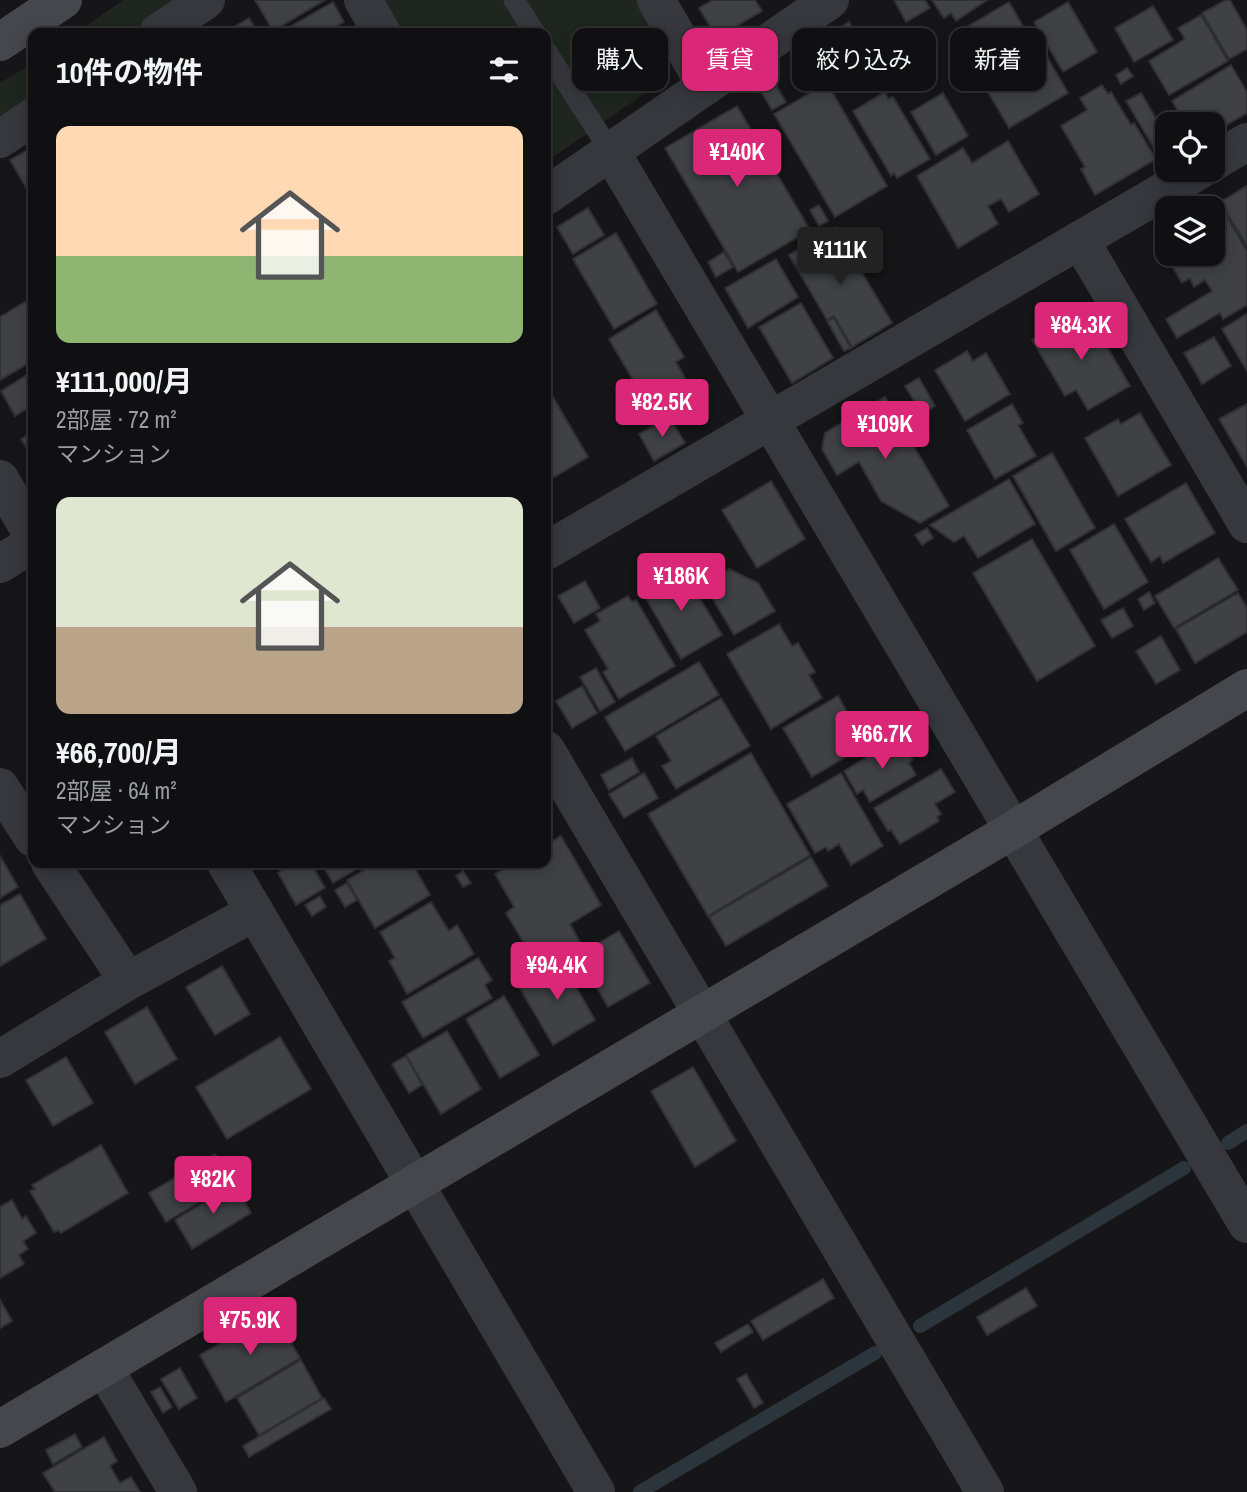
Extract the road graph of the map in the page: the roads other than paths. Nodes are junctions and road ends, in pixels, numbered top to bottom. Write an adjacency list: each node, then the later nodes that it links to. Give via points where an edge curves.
1 (64, 0): 11 (street)
2 (206, 0): 7 (street)
3 (363, 0): 8 (street)
4 (514, 0): 9 (lane)
5 (656, 0): 12 (street)
6 (830, 0): 10 (street)
7 (165, 28)
8 (379, 28)
9 (532, 28)
10 (778, 36)
11 (0, 42)
12 (682, 45)
13 (551, 59): 18 (lane)
14 (699, 91): 18 (street)
15 (28, 120): 16 (street)
16 (0, 139)
17 (1247, 142): 19 (street)
18 (611, 152): 21 (street); 23 (street)
19 (1225, 155)
20 (1179, 182): 22 (street)
21 (551, 193)
22 (1080, 240): 23 (street); 25 (street)
23 (770, 421): 28 (street); 34 (street)
24 (0, 479): 26 (street)
25 (1247, 524)
26 (28, 527)
27 (28, 546): 29 (street)
28 (551, 548)
29 (0, 564)
30 (1247, 688): 34 (street)
31 (551, 758): 39 (street)
32 (0, 787): 33 (street)
33 (28, 830)
34 (1013, 830): 39 (street); 42 (street)
35 (53, 868): 38 (street)
36 (229, 868): 37 (street)
37 (255, 912): 38 (street); 41 (street)
38 (128, 981): 40 (street)
39 (701, 1013): 41 (street); 47 (street)
40 (0, 1059)
41 (415, 1185): 43 (street); 46 (street)
42 (1247, 1224)
43 (104, 1368): 44 (street); 45 (street)
44 (0, 1429)
45 (178, 1492)
46 (596, 1492)
47 (985, 1492)

